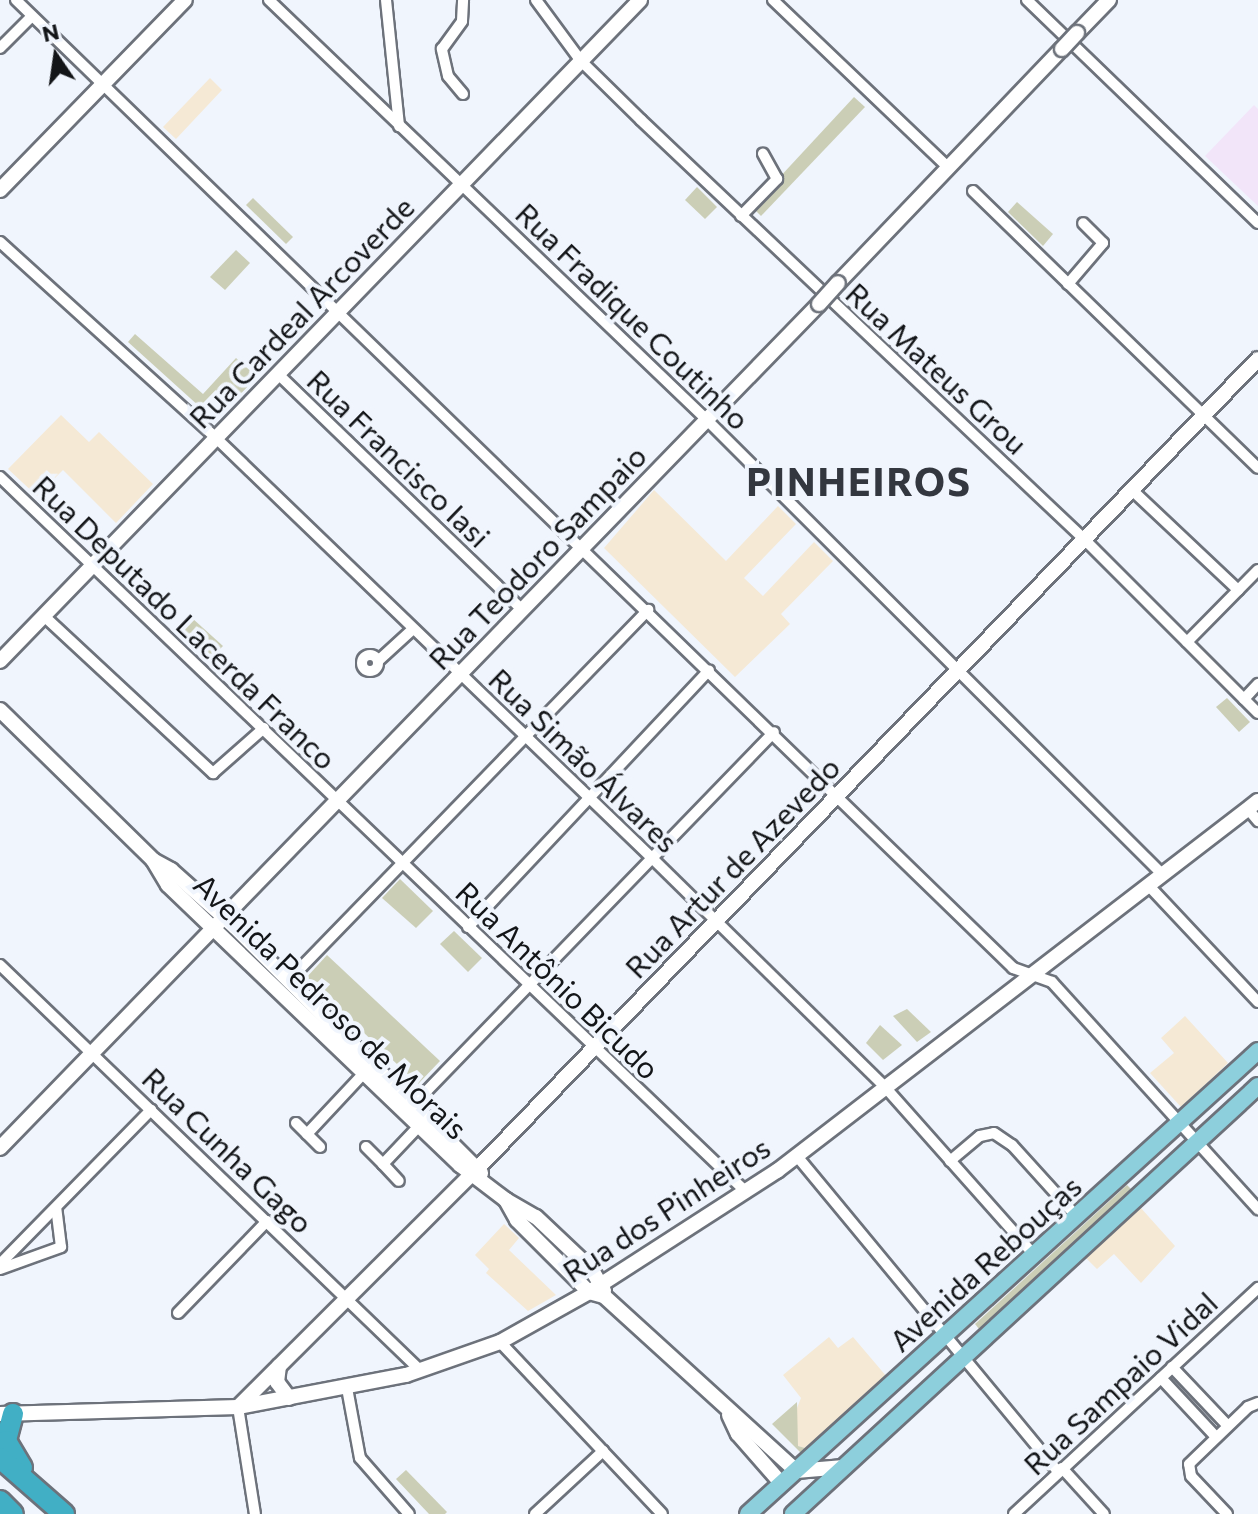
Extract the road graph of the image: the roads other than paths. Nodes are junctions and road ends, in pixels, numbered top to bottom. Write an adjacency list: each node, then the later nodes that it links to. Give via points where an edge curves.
1 (16, 0): 11 (street)
2 (185, 0): 14 (main road)
3 (269, 0): 16 (street, Rua Fradique Coutinho)
4 (386, 0): 16 (street)
5 (463, 0): 15 (street, via 462,21 442,49 448,76)
6 (536, 0): 13 (street, Rua Mateus Grou)
7 (640, 0): 13 (main road, Rua Cardeal Arcoverde)
8 (773, 0): 18 (street)
9 (1027, 0): 24 (street)
10 (1109, 0): 18 (main road, Rua Teodoro Sampaio, bridge)
11 (32, 16): 12 (street); 14 (street)
12 (0, 48)
13 (581, 61): 19 (main road, Rua Cardeal Arcoverde); 22 (street, Rua Mateus Grou)
14 (103, 84): 20 (main road); 27 (street)
15 (463, 94)
16 (399, 126): 19 (street, Rua Fradique Coutinho)
17 (763, 154): 22 (street, via 777,179)
18 (949, 168): 31 (main road, Rua Teodoro Sampaio, bridge)
19 (461, 183): 27 (main road, Rua Cardeal Arcoverde); 31 (street, Rua Fradique Coutinho)
20 (0, 190)
21 (973, 191): 26 (street)
22 (741, 216): 36 (street, Rua Mateus Grou)
23 (1083, 223): 26 (street, via 1103,243)
24 (1258, 223)
25 (0, 242): 32 (street, Rua Simão Álvares)
26 (1068, 284): 30 (street)
27 (339, 311): 29 (main road, Rua Cardeal Arcoverde); 37 (street)
28 (1258, 359): 30 (main road, Rua Artur de Azevedo)
29 (278, 374): 32 (main road, Rua Cardeal Arcoverde); 41 (street, Rua Francisco Iasi)
30 (1205, 414): 33 (street); 35 (main road, Rua Artur de Azevedo)
31 (706, 419): 37 (main road, Rua Teodoro Sampaio); 48 (street, Rua Fradique Coutinho)
32 (215, 437): 38 (main road, Rua Cardeal Arcoverde); 44 (street, Rua Simão Álvares)
33 (1258, 468)
34 (0, 477): 38 (street, Rua Deputado Lacerda Franco)
35 (1132, 490): 36 (main road, Rua Artur de Azevedo); 40 (street)
36 (1084, 539): 45 (street, Rua Mateus Grou); 48 (main road, Rua Artur de Azevedo)
37 (583, 547): 41 (main road, Rua Teodoro Sampaio); 42 (street)
38 (92, 565): 43 (main road, Rua Cardeal Arcoverde); 55 (street, Rua Deputado Lacerda Franco)
39 (1258, 570): 40 (street)
40 (1238, 590): 45 (street)
41 (522, 610): 50 (main road, Rua Teodoro Sampaio)
42 (648, 610): 49 (street); 57 (street)
43 (44, 616): 46 (main road, Rua Cardeal Arcoverde); 55 (street, via 213,773)
44 (413, 629): 47 (street); 50 (street, Rua Simão Álvares)
45 (1187, 642): 52 (street, Rua Mateus Grou)
46 (0, 661)
47 (378, 661)
48 (957, 669): 58 (main road, Rua Artur de Azevedo); 64 (street, Rua Fradique Coutinho)
49 (709, 670): 56 (street); 59 (street)
50 (459, 675): 57 (street, Rua Simão Álvares); 60 (main road, Rua Teodoro Sampaio)
51 (1258, 684): 52 (street)
52 (1244, 699): 54 (street, Rua Mateus Grou)
53 (0, 710): 67 (main road, Avenida Pedroso de Morais)
54 (1258, 713)
55 (264, 728): 60 (street, Rua Deputado Lacerda Franco)
56 (774, 732): 58 (street); 62 (street)
57 (525, 737): 59 (street, Rua Simão Álvares); 63 (street)
58 (838, 794): 66 (main road, Rua Artur de Azevedo); 70 (street, via 1013,968)
59 (588, 798): 62 (street, Rua Simão Álvares); 68 (street)
60 (337, 801): 63 (street, Rua Antônio Bicudo); 67 (main road, Rua Teodoro Sampaio)
61 (1255, 810): 64 (main road, Rua dos Pinheiros)
62 (653, 859): 66 (street, Rua Simão Álvares); 72 (street)
63 (402, 864): 68 (street, Rua Antônio Bicudo); 71 (street)
64 (1163, 875): 65 (main road, Rua dos Pinheiros)
65 (1149, 886): 70 (main road, Rua dos Pinheiros); 73 (street)
66 (716, 921): 74 (main road, Rua Artur de Azevedo); 79 (street, Rua Simão Álvares)
67 (220, 923): 71 (main road, Avenida Pedroso de Morais); 76 (main road, Rua Teodoro Sampaio); 77 (main road, Avenida Pedroso de Morais)
68 (468, 927): 72 (street, Rua Antônio Bicudo)
69 (0, 965): 76 (street, Rua Cunha Gago)
70 (1033, 975): 79 (main road, Rua dos Pinheiros); 83 (street, via 1052,982)
71 (289, 980): 80 (main road, Avenida Pedroso de Morais)
72 (529, 986): 74 (street, Rua Antônio Bicudo); 80 (street)
73 (1258, 1002)
74 (594, 1049): 93 (main road, Rua Artur de Azevedo); 95 (street, Rua Antônio Bicudo)
75 (1258, 1051): 83 (main road, Avenida Rebouças)
76 (92, 1054): 81 (street, Rua Cunha Gago); 89 (main road, Rua Teodoro Sampaio)
77 (364, 1073): 84 (main road, Avenida Pedroso de Morais); 85 (street)
78 (1258, 1086): 86 (main road, Avenida Rebouças)
79 (885, 1087): 90 (main road, Rua dos Pinheiros); 91 (street, Rua Simão Álvares)
80 (415, 1103): 93 (main road, Avenida Pedroso de Morais)
81 (151, 1110): 96 (street); 99 (street, Rua Cunha Gago)
82 (296, 1123): 85 (street)
83 (1180, 1123): 86 (street); 98 (main road, Avenida Rebouças)
84 (419, 1126): 92 (street); 93 (main road, Avenida Pedroso de Morais)
85 (307, 1134): 87 (street)
86 (1198, 1143): 97 (street); 108 (main road, Avenida Rebouças)
87 (320, 1147)
88 (366, 1147): 92 (street)
89 (0, 1148)
90 (796, 1155): 95 (main road, Rua dos Pinheiros); 106 (street)
91 (950, 1161): 98 (street, via 980,1136 994,1133 1012,1145); 100 (street, Rua Simão Álvares)
92 (383, 1164): 94 (street)
93 (478, 1174): 103 (main road, Avenida Pedroso de Morais, via 506,1200 517,1220); 104 (main road, Rua Artur de Azevedo)
94 (399, 1181)
95 (746, 1192): 103 (main road, Rua dos Pinheiros)
96 (56, 1209): 101 (street); 101 (street, via 61,1247)
97 (1258, 1209)
98 (1077, 1217): 100 (main road, Avenida Rebouças)
99 (267, 1221): 104 (street, Rua Cunha Gago); 105 (street)
100 (1035, 1256): 106 (main road, Avenida Rebouças)
101 (0, 1267)
102 (1258, 1288): 110 (street, Rua Sampaio Vidal)
103 (599, 1290): 107 (main road, Rua dos Pinheiros); 118 (main road, Avenida Pedroso de Morais)
104 (348, 1299): 109 (main road, Rua Artur de Azevedo); 111 (street, Rua Cunha Gago)
105 (178, 1313)
106 (946, 1337): 108 (street); 125 (main road, Avenida Rebouças)
107 (500, 1342): 111 (main road, Rua dos Pinheiros); 121 (street)
108 (963, 1358): 123 (main road, Avenida Rebouças); 124 (street)
109 (279, 1366): 114 (main road, via 277,1382); 116 (main road, Rua Artur de Azevedo)
110 (1172, 1367): 112 (street, Rua Sampaio Vidal); 119 (street)
111 (421, 1371): 113 (main road, Rua dos Pinheiros)
112 (1161, 1378): 120 (street); 124 (street, Rua Sampaio Vidal)
113 (347, 1388): 114 (main road, Rua dos Pinheiros); 132 (street, via 360,1458)
114 (289, 1398): 116 (main road, Rua dos Pinheiros)
115 (1258, 1403): 119 (street)
116 (238, 1407): 117 (main road, Rua dos Pinheiros); 131 (street)
117 (6, 1414): 126 (highway, via 6,1441 22,1465)
118 (729, 1415): 125 (main road, Avenida Pedroso de Morais, via 748,1423); 127 (main road, Avenida Pedroso de Morais, via 738,1434)
119 (1227, 1425): 120 (street)
120 (1215, 1436): 139 (street, via 1189,1470)
121 (603, 1451): 133 (street); 134 (street)
122 (0, 1458): 126 (highway)
123 (844, 1467): 125 (main road); 136 (main road, Avenida Rebouças)
124 (1060, 1470): 137 (street, Rua Sampaio Vidal); 138 (street)
125 (796, 1471): 127 (main road, Avenida Rebouças); 135 (main road)
126 (22, 1476): 130 (highway)
127 (781, 1483): 135 (main road, Avenida Rebouças)
128 (0, 1501): 129 (highway)
129 (13, 1514)
130 (64, 1514)
131 (255, 1514)
132 (409, 1514)
133 (535, 1514)
134 (662, 1514)
135 (751, 1514)
136 (793, 1514)
137 (1014, 1514)
138 (1104, 1514)
139 (1227, 1514)

